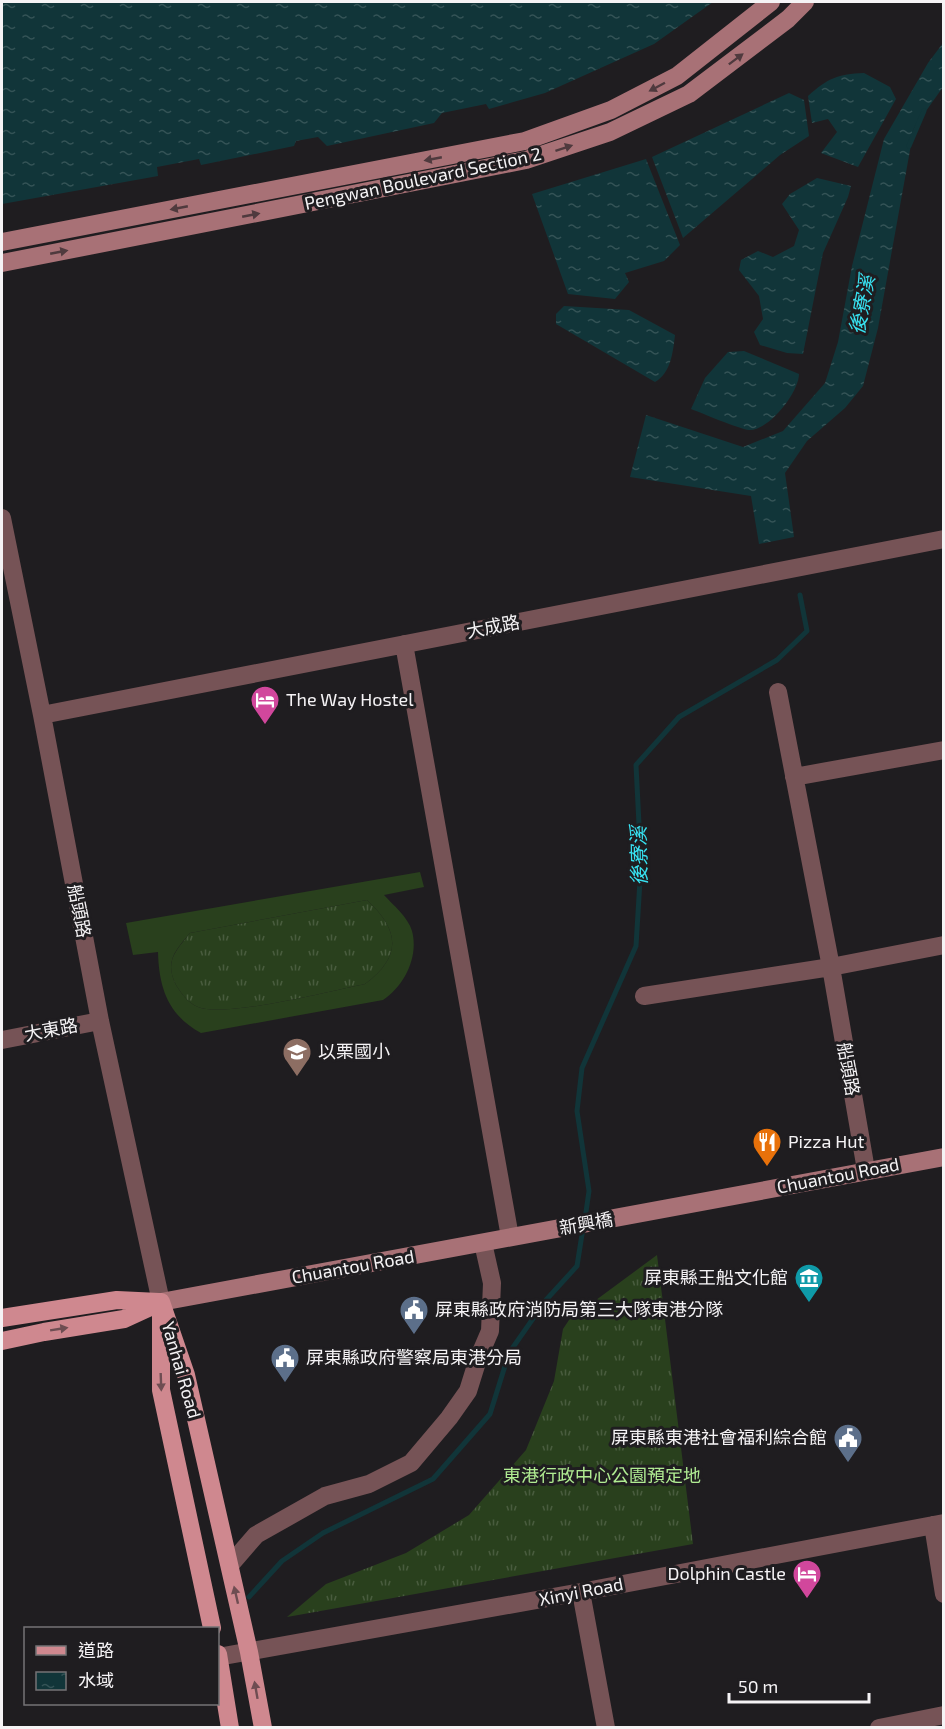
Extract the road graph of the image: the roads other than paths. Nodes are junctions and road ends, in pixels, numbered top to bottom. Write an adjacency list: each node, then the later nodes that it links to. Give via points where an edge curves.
1 (771, 2): 3 (street, Pengwan Boulevard Section 2, one-way to 3, via 677,76 611,110 525,141)
2 (805, 2): 4 (street, Pengwan Boulevard Section 2, one-way to 2, via 536,157 610,132 689,94 788,20)
3 (2, 242)
4 (2, 263)
5 (2, 518): 9 (street, 船頭路)
6 (944, 539): 7 (street, 大成路)
7 (404, 644): 9 (street, 大成路); 21 (street)
8 (778, 692): 11 (street, 船頭路)
9 (42, 715): 15 (street, 船頭路)
10 (944, 750): 11 (street)
11 (794, 777): 13 (street, 船頭路)
12 (944, 945): 13 (street)
13 (831, 967): 14 (street); 18 (street, 船頭路)
14 (644, 996)
15 (100, 1020): 16 (street, 大東路); 23 (street, 船頭路)
16 (2, 1040)
17 (944, 1157): 18 (street, Chuantou Road)
18 (866, 1170): 19 (street, Chuantou Road)
19 (627, 1217): 20 (street, 新興橋)
20 (546, 1230): 21 (street, Chuantou Road)
21 (510, 1238): 22 (street, Chuantou Road)
22 (483, 1243): 23 (street, Chuantou Road); 27 (street, via 492,1283 490,1331 468,1390 449,1418 411,1463 369,1484 325,1496 256,1535)
23 (161, 1302): 24 (main road, Chuantou Road, via 117,1300); 25 (main road, Chuantou Road, one-way to 23, via 124,1319); 27 (main road, Yanhai Road, via 186,1375); 30 (main road, Yanhai Road, one-way to 30, via 161,1390)
24 (2, 1318)
25 (2, 1341)
26 (938, 1524): 28 (street, Xinyi Road); 29 (street)
27 (230, 1565): 31 (main road, Yanhai Road, one-way to 27)
28 (581, 1592): 31 (street, Xinyi Road); 37 (street)
29 (944, 1594)
30 (212, 1627)
31 (249, 1652): 32 (street, Xinyi Road); 36 (main road, Yanhai Road, one-way to 31)
32 (219, 1656)
33 (219, 1662): 35 (main road)
34 (944, 1715): 38 (street)
35 (230, 1728)
36 (263, 1728)
37 (606, 1728)
38 (879, 1728)

